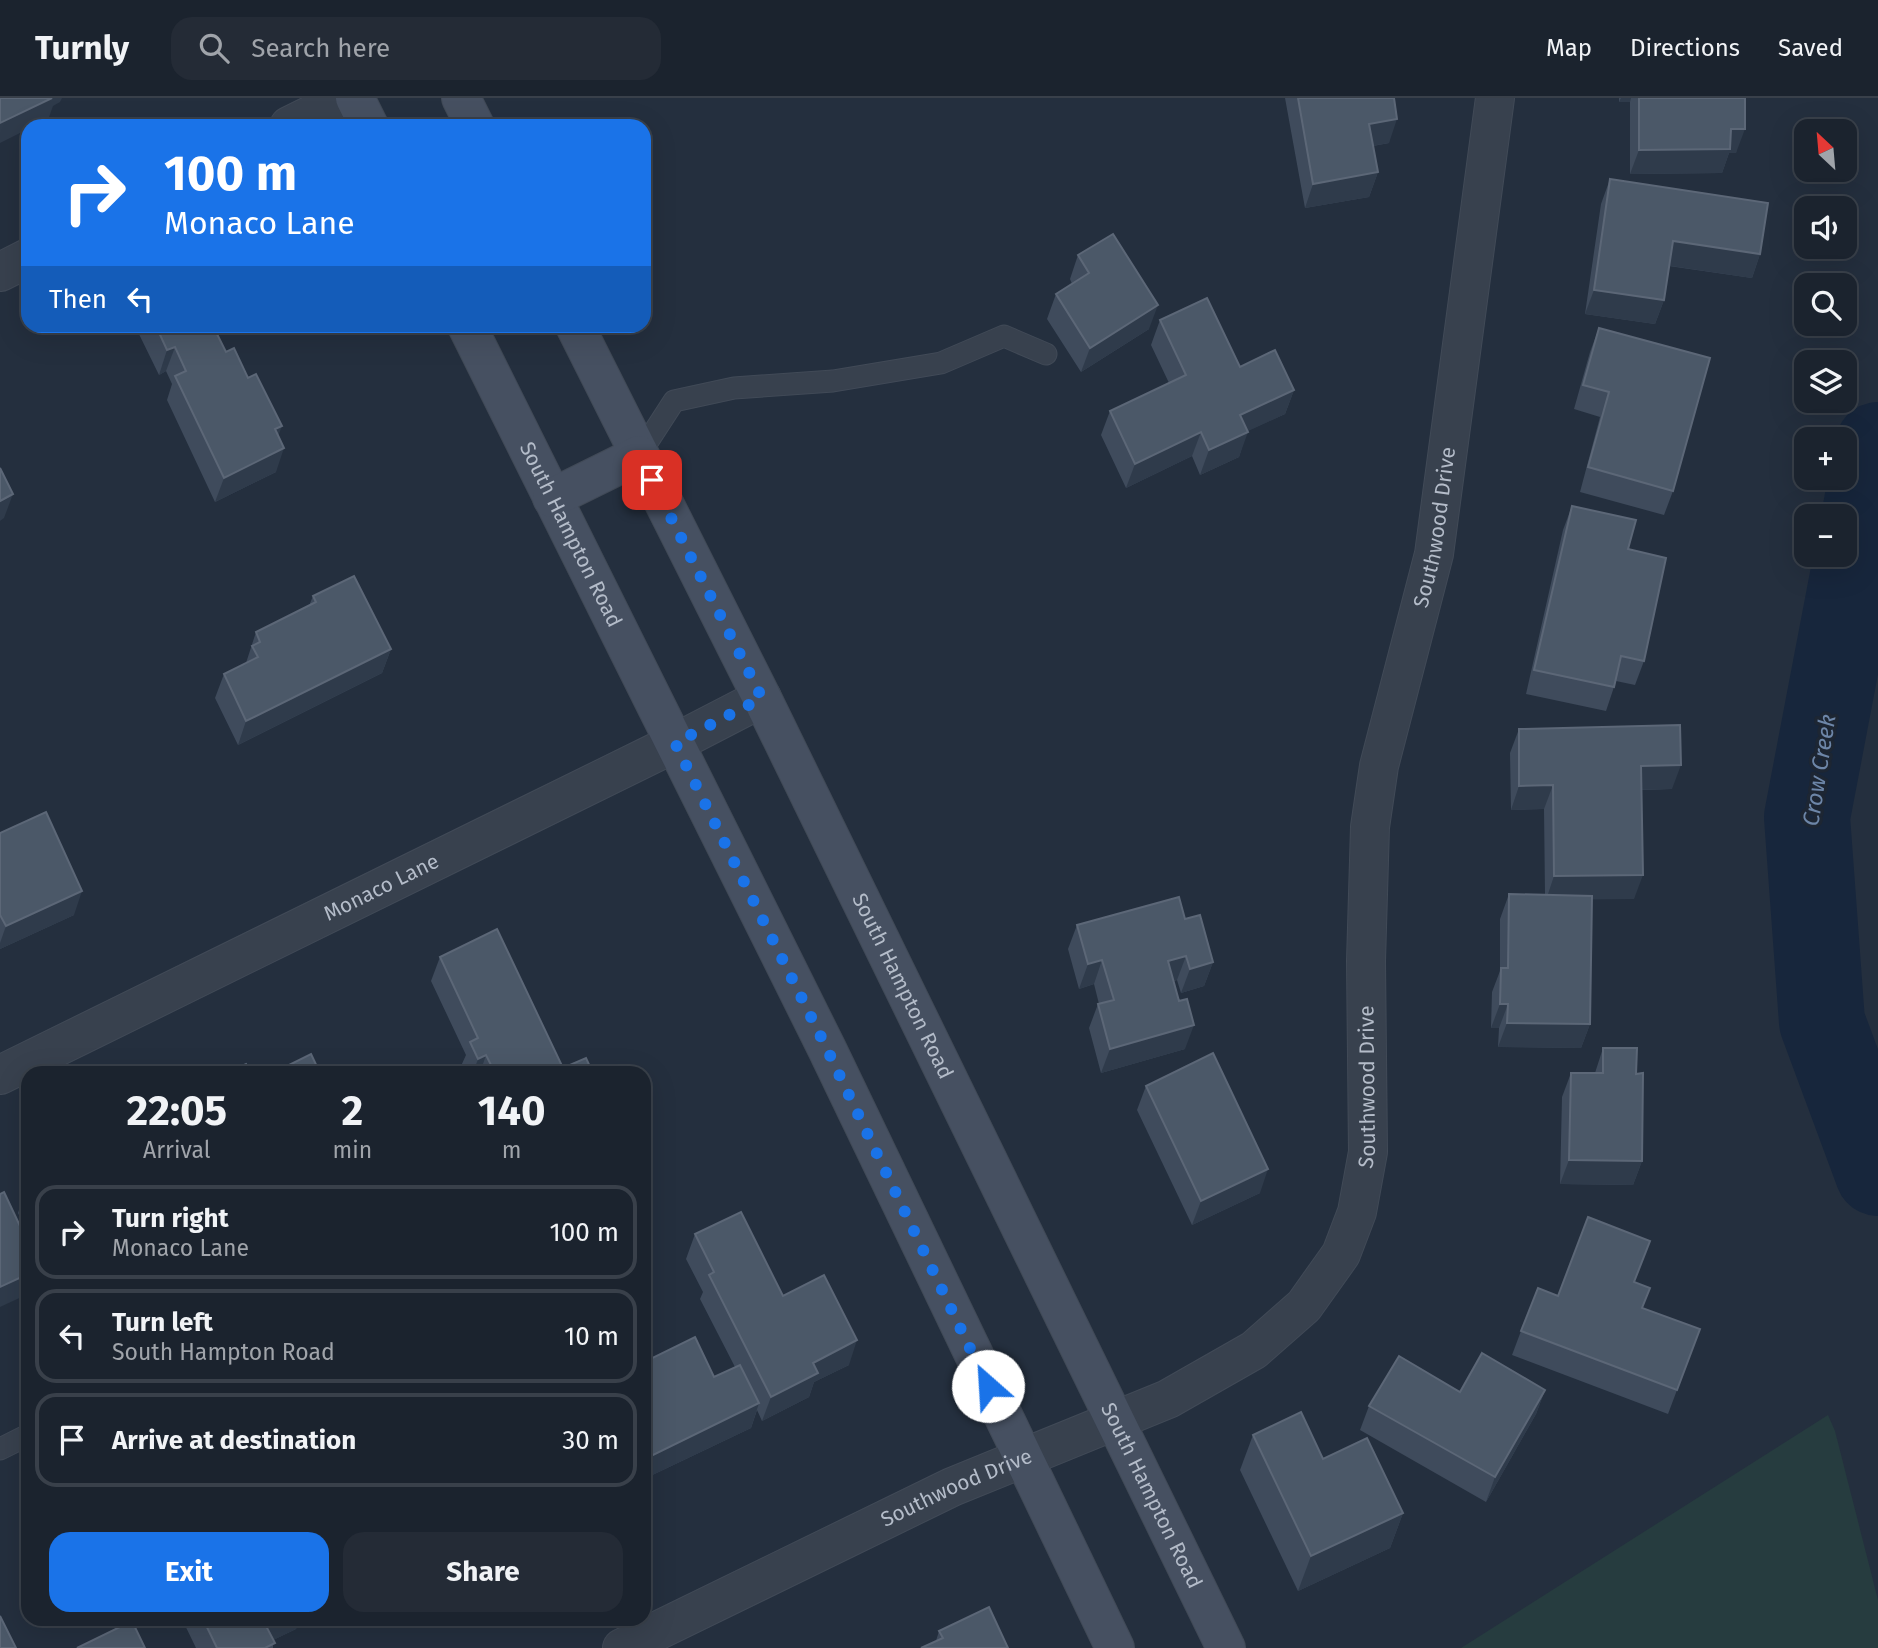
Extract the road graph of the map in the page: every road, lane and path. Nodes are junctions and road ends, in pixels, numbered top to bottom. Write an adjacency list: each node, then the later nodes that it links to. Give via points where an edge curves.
1 (345, 98): 5 (street)
2 (355, 98): 6 (main road)
3 (461, 98): 7 (main road)
4 (1495, 98): 18 (street, Southwood Drive, via 1434,554 1379,766 1370,827 1367,1152 1357,1212 1341,1254 1304,1306 1254,1350 1168,1399)
5 (303, 119)
6 (366, 119)
7 (472, 119)
8 (21, 262): 9 (street)
9 (0, 272)
10 (470, 333): 14 (main road, South Hampton Road)
11 (578, 333): 13 (main road, South Hampton Road)
12 (1046, 354): 13 (lane, via 1004,336 941,363 833,381 734,388 674,401)
13 (639, 455): 14 (main road); 15 (main road, South Hampton Road)
14 (552, 498): 16 (main road, South Hampton Road)
15 (762, 698): 16 (street, Monaco Lane); 18 (main road, South Hampton Road)
16 (675, 743): 17 (street, Monaco Lane); 21 (main road, South Hampton Road)
17 (0, 1075)
18 (1114, 1419): 21 (street, Southwood Drive); 24 (main road, South Hampton Road)
19 (21, 1438): 20 (lane)
20 (0, 1449)
21 (1022, 1458): 22 (street, Southwood Drive, via 952,1487); 23 (main road, South Hampton Road)
22 (622, 1648)
23 (1115, 1648)
24 (1226, 1648)

